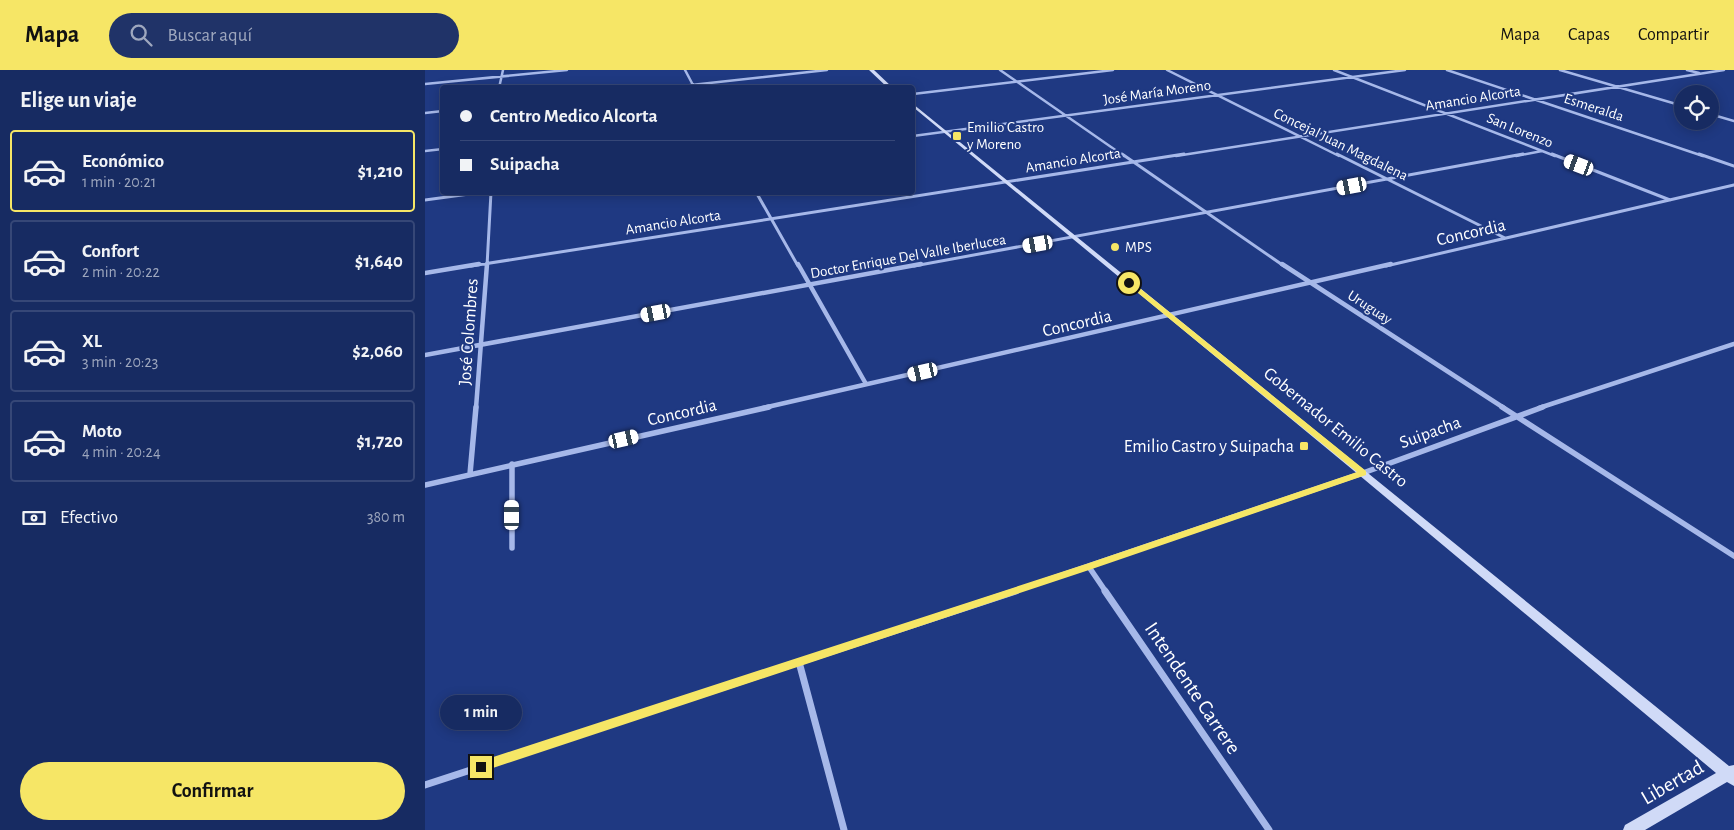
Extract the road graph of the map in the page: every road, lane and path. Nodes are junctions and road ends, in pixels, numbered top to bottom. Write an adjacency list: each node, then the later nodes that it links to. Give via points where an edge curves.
1 (503, 70): 16 (street)
2 (567, 70): 16 (street)
3 (685, 70): 21 (street)
4 (827, 70): 22 (street)
5 (871, 70): 23 (street)
6 (1000, 70): 18 (street, Uruguay)
7 (1113, 70): 18 (street)
8 (1167, 70): 26 (street, Concejal Juan Magdalena)
9 (1334, 70): 17 (street, San Lorenzo)
10 (1405, 70): 17 (street, José María Moreno)
11 (1447, 70): 27 (street, Esmeralda)
12 (1560, 70): 24 (street)
13 (1687, 70): 15 (street)
14 (1724, 70): 15 (street, Amancio Alcorta)
15 (1701, 74): 24 (street, Amancio Alcorta)
16 (501, 76): 19 (street); 20 (street)
17 (1351, 77): 26 (street, José María Moreno); 32 (street, San Lorenzo)
18 (1016, 81): 25 (street); 33 (street, Uruguay)
19 (425, 84)
20 (500, 85)
21 (692, 85)
22 (701, 85)
23 (888, 85)
24 (1619, 87): 27 (street, Amancio Alcorta); 28 (street)
25 (915, 94)
26 (1216, 95): 33 (street, José María Moreno); 40 (street, Concejal Juan Magdalena)
27 (1535, 99): 32 (street, Amancio Alcorta); 45 (street, Esmeralda)
28 (1674, 103)
29 (915, 108): 38 (street, Gobernador Emilio Castro)
30 (440, 111): 31 (street)
31 (425, 113)
32 (1446, 113): 40 (street, Amancio Alcorta); 43 (street, San Lorenzo)
33 (1065, 115): 38 (street, José María Moreno); 44 (street, Uruguay)
34 (1734, 116): 36 (street)
35 (1719, 117): 36 (street)
36 (1723, 118): 37 (street)
37 (1734, 121)
38 (944, 132): 39 (street, José María Moreno); 47 (street, Gobernador Emilio Castro)
39 (915, 136)
40 (1300, 136): 44 (street, Amancio Alcorta); 46 (street, Concejal Juan Magdalena)
41 (440, 149): 42 (street)
42 (425, 151)
43 (1542, 151): 46 (street, Doctor Enrique Del Valle Iberlucea); 53 (street, San Lorenzo)
44 (1133, 162): 47 (street, Amancio Alcorta); 54 (street, Uruguay)
45 (1734, 166)
46 (1388, 180): 54 (street, Doctor Enrique Del Valle Iberlucea); 57 (street, Concejal Juan Magdalena)
47 (1007, 182): 55 (street, Amancio Alcorta); 56 (street, Gobernador Emilio Castro)
48 (1734, 185): 53 (street, Concordia)
49 (462, 195): 52 (street)
50 (491, 195): 58 (street, José Colombres)
51 (758, 195): 55 (street)
52 (425, 200)
53 (1671, 200): 57 (street, Concordia)
54 (1207, 213): 56 (street, Doctor Enrique Del Valle Iberlucea); 60 (street, Uruguay)
55 (771, 218): 58 (street, Amancio Alcorta); 61 (street)
56 (1075, 238): 61 (street, Doctor Enrique Del Valle Iberlucea); 62 (street, Gobernador Emilio Castro)
57 (1505, 238): 60 (street, Concordia)
58 (487, 263): 59 (street, Amancio Alcorta); 64 (street, José Colombres)
59 (425, 273)
60 (1309, 283): 62 (street, Concordia); 67 (street, Uruguay)
61 (810, 285): 64 (street, Doctor Enrique Del Valle Iberlucea); 66 (street)
62 (1169, 316): 66 (street, Concordia); 69 (street, Gobernador Emilio Castro)
63 (1734, 344): 67 (street, Suipacha)
64 (482, 345): 65 (street, Doctor Enrique Del Valle Iberlucea); 70 (street, José Colombres)
65 (425, 355)
66 (866, 384): 68 (street, Concordia)
67 (1515, 416): 69 (street, Suipacha); 73 (street, Uruguay)
68 (512, 464): 70 (street, Concordia); 72 (street)
69 (1363, 473): 74 (street, Suipacha); 76 (street, Gobernador Emilio Castro)
70 (470, 474): 71 (street, Concordia)
71 (425, 485)
72 (512, 548)
73 (1734, 556)
74 (1089, 567): 75 (street, Suipacha); 79 (street, Intendente Carrere)
75 (799, 662): 77 (street, Suipacha); 78 (street)
76 (1732, 774): 80 (street, Libertad)
77 (425, 785)
78 (844, 830)
79 (1269, 830)
80 (1631, 830)

